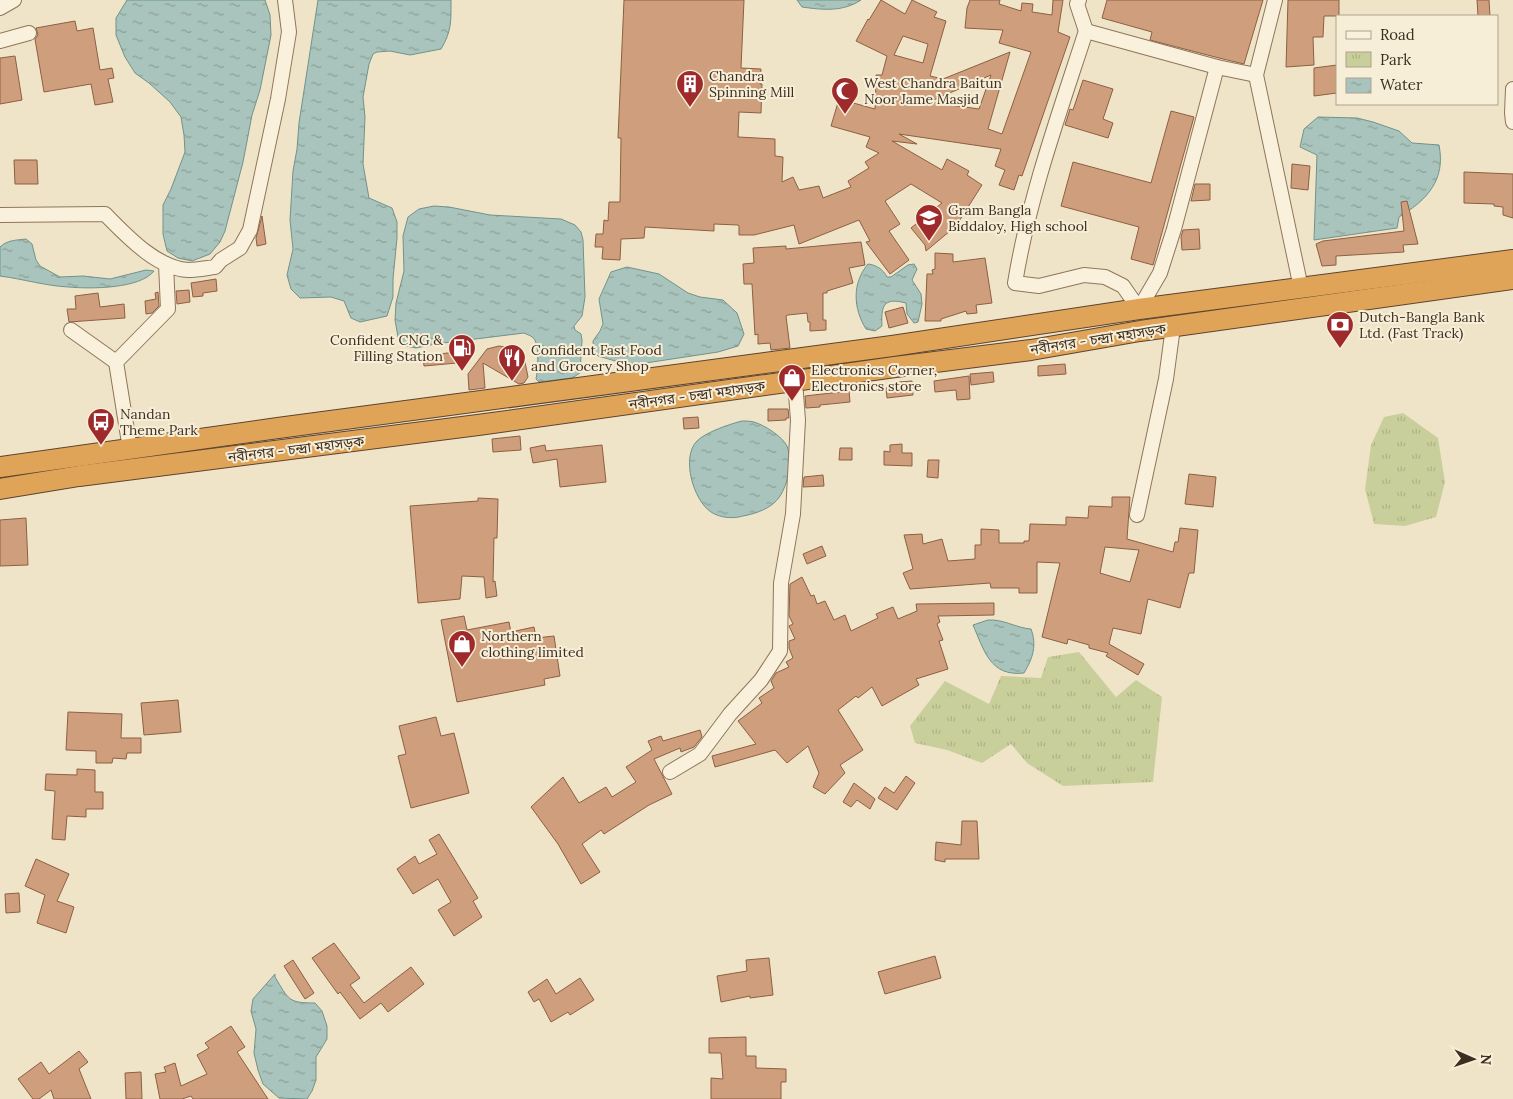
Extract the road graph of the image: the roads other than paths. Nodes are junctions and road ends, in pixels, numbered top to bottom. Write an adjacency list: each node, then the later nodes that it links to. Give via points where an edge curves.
1 (14, 0): 5 (street)
2 (284, 0): 15 (street, via 289,32 250,230 240,248 215,267 187,270)
3 (1078, 0): 6 (street)
4 (1275, 0): 10 (street)
5 (0, 8)
6 (1086, 31): 9 (street); 18 (street, via 1035,191 1015,283 1040,286 1084,275 1105,277 1123,286)
7 (29, 33): 8 (street)
8 (0, 41)
9 (1217, 67): 10 (street); 18 (street, via 1160,273)
10 (1256, 75): 17 (street)
11 (1513, 89): 12 (street)
12 (1513, 122)
13 (0, 215): 15 (street, via 105,214 140,247)
14 (1513, 260): 17 (highway, নবীনগর - চন্দ্রা মহাসড়ক)
15 (166, 264): 21 (street, via 168,309)
16 (1513, 279): 19 (highway, নবীনগর - চন্দ্রা মহাসড়ক)
17 (1301, 288): 18 (highway, নবীনগর - চন্দ্রা মহাসড়ক)
18 (1139, 309): 23 (highway, নবীনগর - চন্দ্রা মহাসড়ক, via 872,349)
19 (1173, 327): 22 (highway, নবীনগর - চন্দ্রা মহাসড়ক, via 1031,350); 27 (street, via 1166,379)
20 (72, 330): 21 (street)
21 (116, 362): 23 (street)
22 (795, 381): 25 (highway, নবীনগর - চন্দ্রা মহাসড়ক); 28 (street, via 798,420 793,514 781,584 780,651 700,754)
23 (130, 449): 24 (highway, নবীনগর - চন্দ্রা মহাসড়ক); 25 (highway)
24 (0, 468)
25 (132, 470): 26 (highway, নবীনগর - চন্দ্রা মহাসড়ক)
26 (0, 489)
27 (1136, 516)
28 (670, 772)

